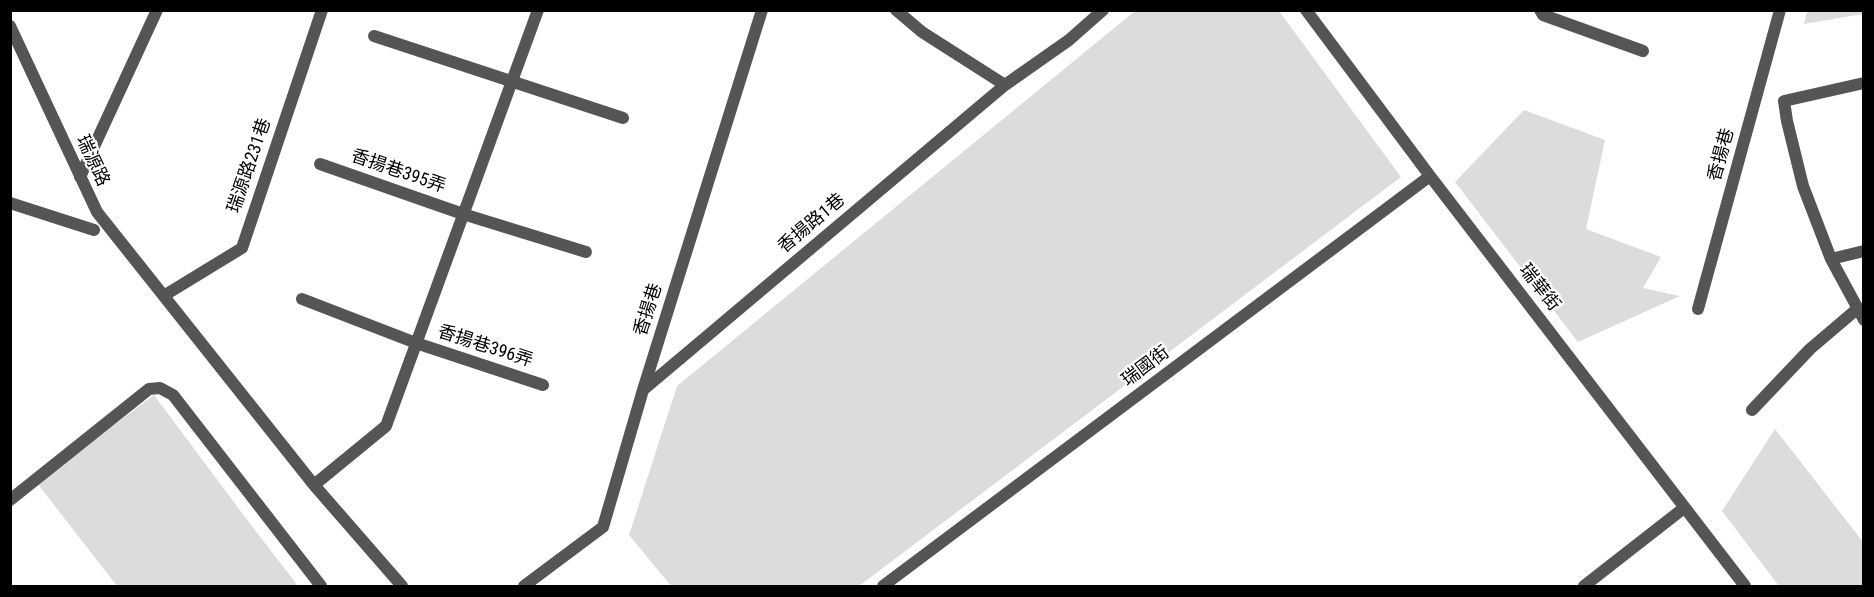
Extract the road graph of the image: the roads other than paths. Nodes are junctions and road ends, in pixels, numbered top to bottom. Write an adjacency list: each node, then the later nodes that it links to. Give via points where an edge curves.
1 (157, 10): 19 (street)
2 (322, 10): 26 (street, 瑞源路231巷, via 242,248)
3 (538, 10): 13 (street)
4 (896, 10): 15 (street, via 922,32)
5 (1103, 10): 15 (street, 香揚路1巷, via 1069,40)
6 (1306, 10): 18 (street, 瑞華街)
7 (1780, 10): 28 (street, 香揚巷)
8 (759, 11): 32 (street, 香揚巷)
9 (1542, 12): 12 (street)
10 (10, 26): 19 (street, 瑞源路)
11 (374, 36): 13 (street)
12 (1643, 51)
13 (512, 81): 16 (street); 21 (street)
14 (1863, 83): 25 (street, via 1784,101 1803,186)
15 (1005, 85): 32 (street, 香揚路1巷)
16 (624, 118)
17 (320, 164): 21 (street, 香揚巷395弄)
18 (1430, 176): 36 (street, 瑞華街); 40 (street, 瑞國街)
19 (80, 177): 26 (street, 瑞源路, via 97,212)
20 (10, 203): 22 (street)
21 (464, 214): 24 (street, 香揚巷395弄); 30 (street)
22 (94, 230)
23 (1863, 251): 25 (street)
24 (586, 252)
25 (1831, 259): 29 (street)
26 (165, 295): 34 (street)
27 (302, 299): 30 (street, 香揚巷396弄)
28 (1698, 309)
29 (1860, 315): 33 (street, via 1810,349)
30 (416, 343): 31 (street, 香揚巷396弄); 34 (street, via 386,426)
31 (543, 385)
32 (642, 390): 39 (street, 香揚巷, via 603,526)
33 (1752, 411)
34 (314, 485): 38 (street)
35 (10, 500): 37 (street, via 149,389 160,388 172,395)
36 (1684, 508): 41 (street); 42 (street, 瑞華街)
37 (321, 586)
38 (402, 586)
39 (524, 586)
40 (883, 586)
41 (1584, 586)
42 (1745, 586)

